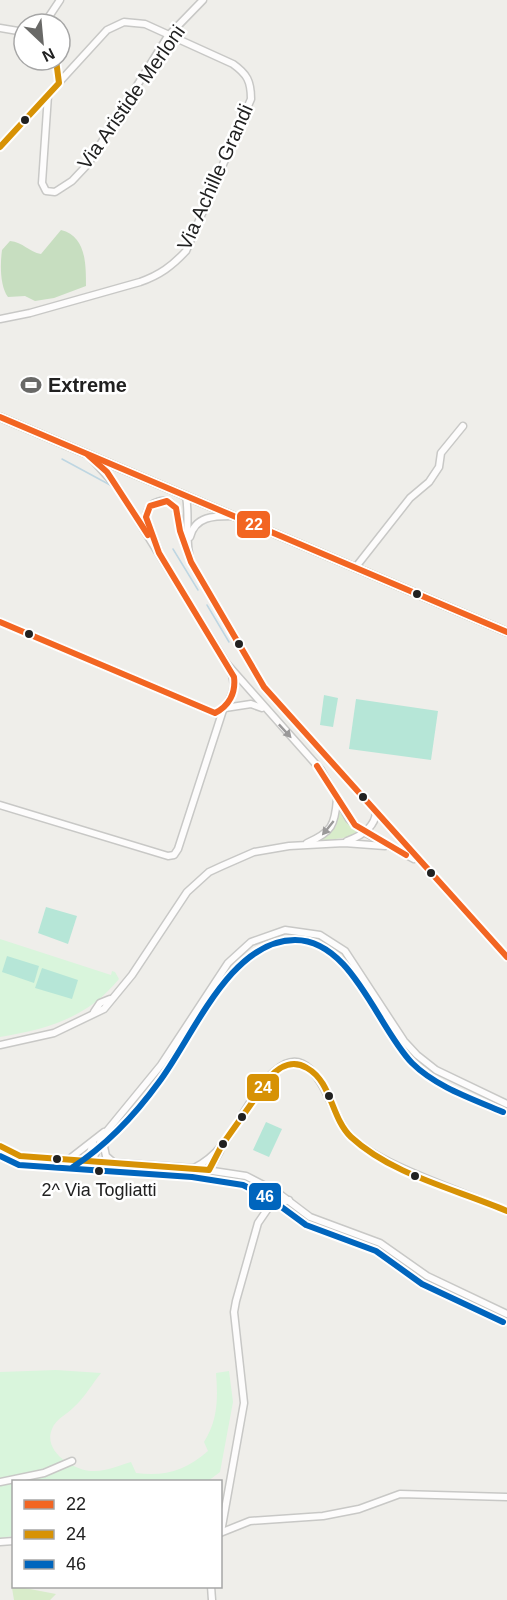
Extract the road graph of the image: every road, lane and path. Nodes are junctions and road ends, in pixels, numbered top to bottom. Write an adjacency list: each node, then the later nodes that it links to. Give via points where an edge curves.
1 (203, 0): 2 (street, Via Aristide Merloni)
2 (168, 36): 4 (street, Via Achille Grandi, via 145,24 124,22 107,30); 5 (street, Via Aristide Merloni, via 88,164 55,192 46,191 42,183); 7 (street, Via Achille Grandi, via 233,64 245,72 251,84 251,99 186,251 158,276 30,314)
3 (57, 72): 4 (street)
4 (58, 83): 5 (street, Via Achille Grandi)
5 (48, 95): 6 (street, Via Achille Grandi)
6 (0, 147)
7 (0, 319)
8 (0, 417): 10 (main road)
9 (463, 426): 15 (street, via 441,453 439,467 429,482 410,498)
10 (88, 455): 11 (main road); 14 (street, via 118,488)
11 (186, 496): 12 (main road); 13 (street)
12 (232, 516): 13 (street, via 215,516 199,522 191,529); 15 (main road)
13 (187, 549): 14 (street, via 176,508 163,501 150,506 146,517); 23 (street, via 206,590 264,687)
14 (159, 553): 18 (street)
15 (355, 568): 17 (main road)
16 (0, 622): 19 (street, via 215,713)
17 (507, 632)
18 (227, 664): 19 (street, via 235,686); 20 (street)
19 (224, 709): 20 (street, via 251,704); 22 (street, via 174,855)
20 (270, 715): 21 (street, one-way to 21, via 321,770)
21 (338, 798): 24 (street, via 349,819); 26 (street, one-way to 26, via 334,824)
22 (0, 805)
23 (376, 812): 24 (street, via 374,822); 28 (street)
24 (364, 832): 25 (street); 27 (street)
25 (344, 843): 26 (street); 27 (street)
26 (302, 846): 30 (street, via 254,852 209,872 177,904 132,975 110,999 54,1033)
27 (391, 848): 28 (street)
28 (418, 861): 29 (street)
29 (507, 957)
30 (0, 1045)
31 (507, 1104): 32 (street, via 436,1070 417,1055 345,951 320,935 285,930 251,942 228,963 161,1065)
32 (111, 1125): 33 (street); 34 (street)
33 (102, 1137): 40 (street); 41 (street, via 103,1149)
34 (94, 1141): 39 (street); 40 (street, via 89,1156)
35 (222, 1145): 37 (street); 38 (street); 46 (street, via 275,1071 288,1064 306,1066 321,1080 335,1115 348,1134 369,1152)
36 (0, 1146): 39 (street, via 20,1156)
37 (218, 1156): 43 (street); 44 (street)
38 (210, 1158): 42 (street); 43 (street)
39 (68, 1160): 40 (street)
40 (92, 1162): 41 (street)
41 (115, 1163): 42 (street)
42 (193, 1168): 43 (street)
43 (209, 1170): 44 (street)
44 (226, 1172): 45 (street, via 261,1182)
45 (289, 1200): 47 (street, via 310,1218 380,1243 427,1276); 51 (street, via 269,1207 258,1223 236,1301 244,1403)
46 (507, 1211)
47 (507, 1314)
48 (72, 1461): 49 (street, via 44,1473)
49 (0, 1482)
50 (507, 1497): 52 (street, via 400,1494 359,1509 323,1516 250,1521)
51 (222, 1526)
52 (222, 1532)

